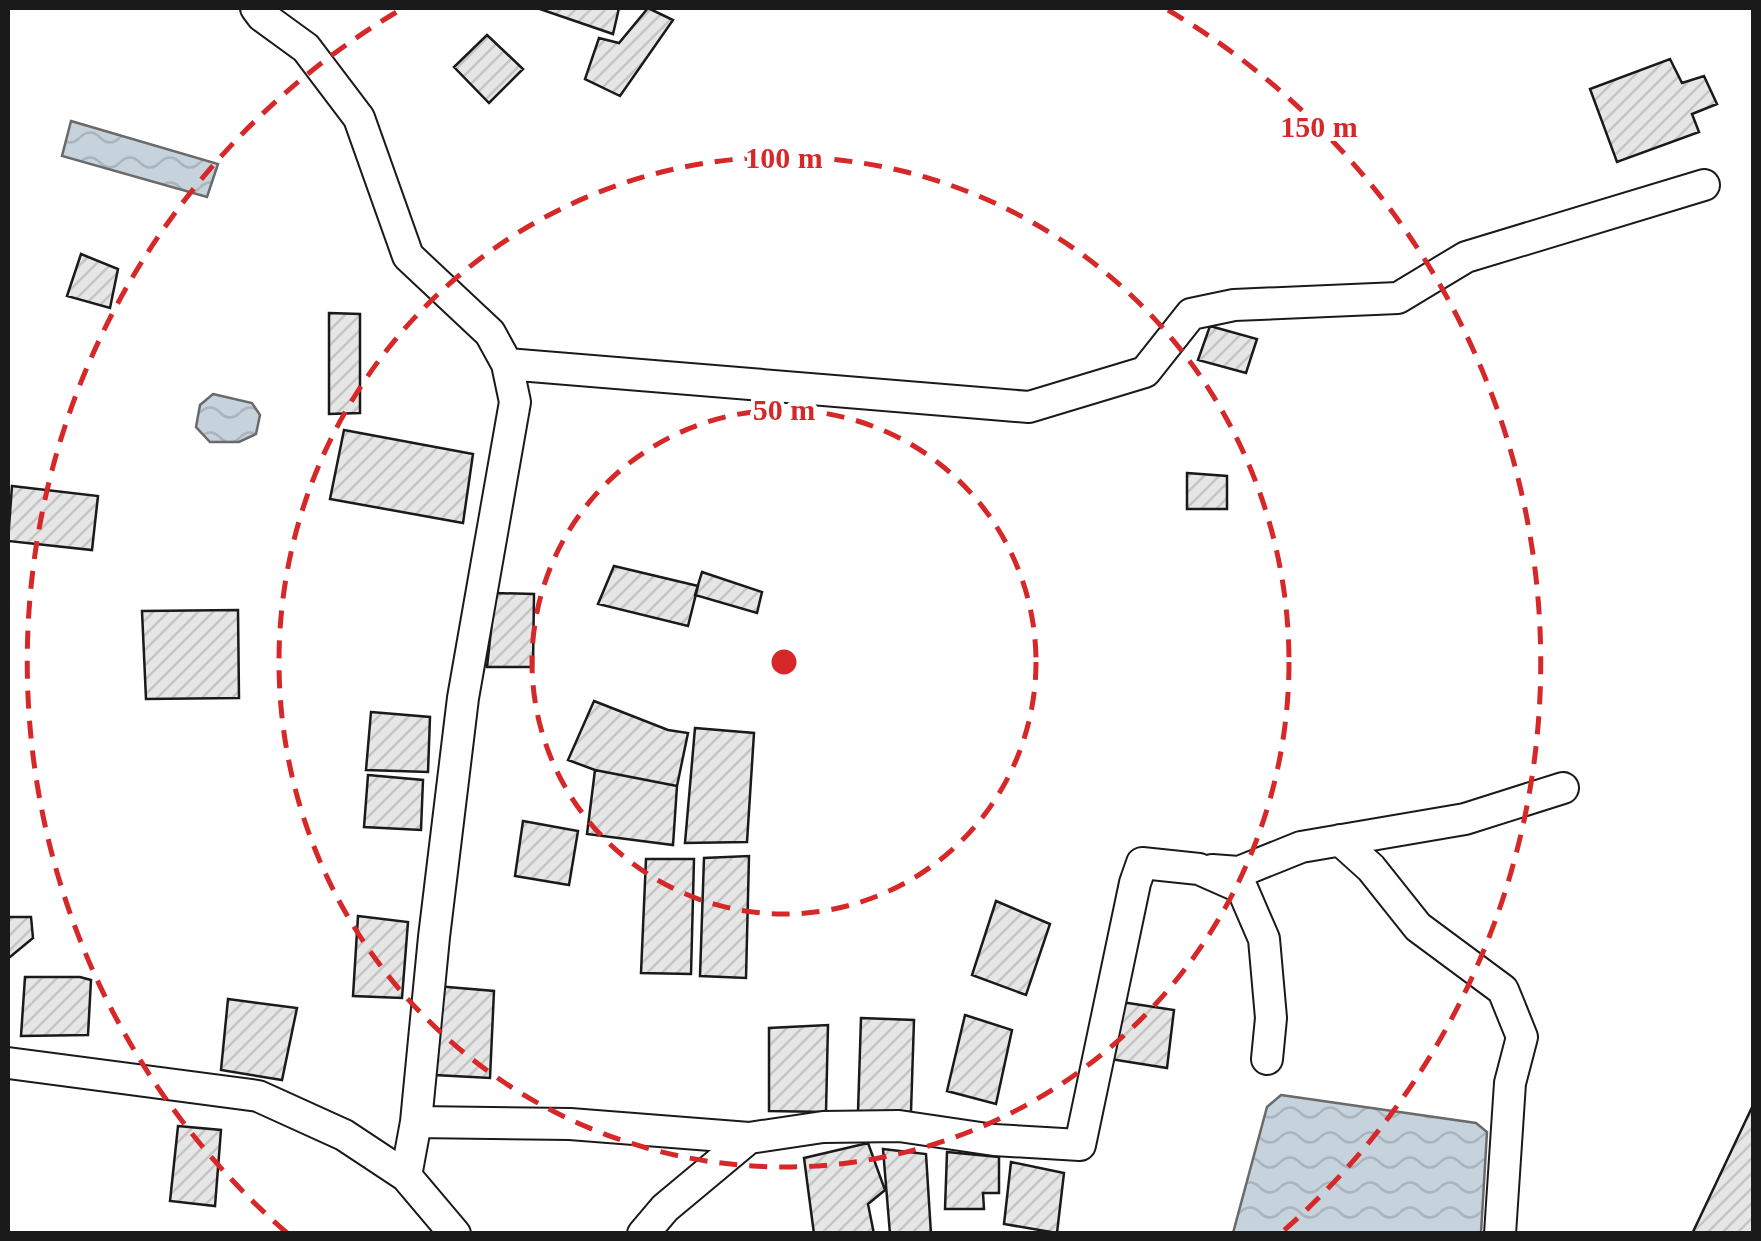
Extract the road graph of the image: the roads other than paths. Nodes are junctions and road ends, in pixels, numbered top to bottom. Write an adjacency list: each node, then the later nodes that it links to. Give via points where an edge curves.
1 (256, 8): 3 (street, via 306,48 360,118 408,256 490,333)
2 (1704, 185): 3 (street, via 1466,257 1398,298 1234,305 1191,314 1145,372 1029,407)
3 (507, 364): 9 (street, via 515,402 463,698)
4 (1563, 788): 5 (street, via 1466,819)
5 (1340, 840): 6 (street, via 1301,847 1239,872); 14 (street, via 1418,926 1503,990 1522,1036 1510,1083)
6 (1199, 869): 7 (street, via 1242,888 1264,939 1271,1018); 10 (street, via 1142,863 1080,1145 899,1126 823,1127)
7 (1267, 1059)
8 (8, 1063): 11 (street, via 258,1096 344,1135)
9 (416, 1122): 10 (street, via 570,1124); 11 (street)
10 (749, 1138): 13 (street)
11 (406, 1176): 12 (street)
12 (455, 1234)
13 (642, 1234)
14 (1500, 1234)

